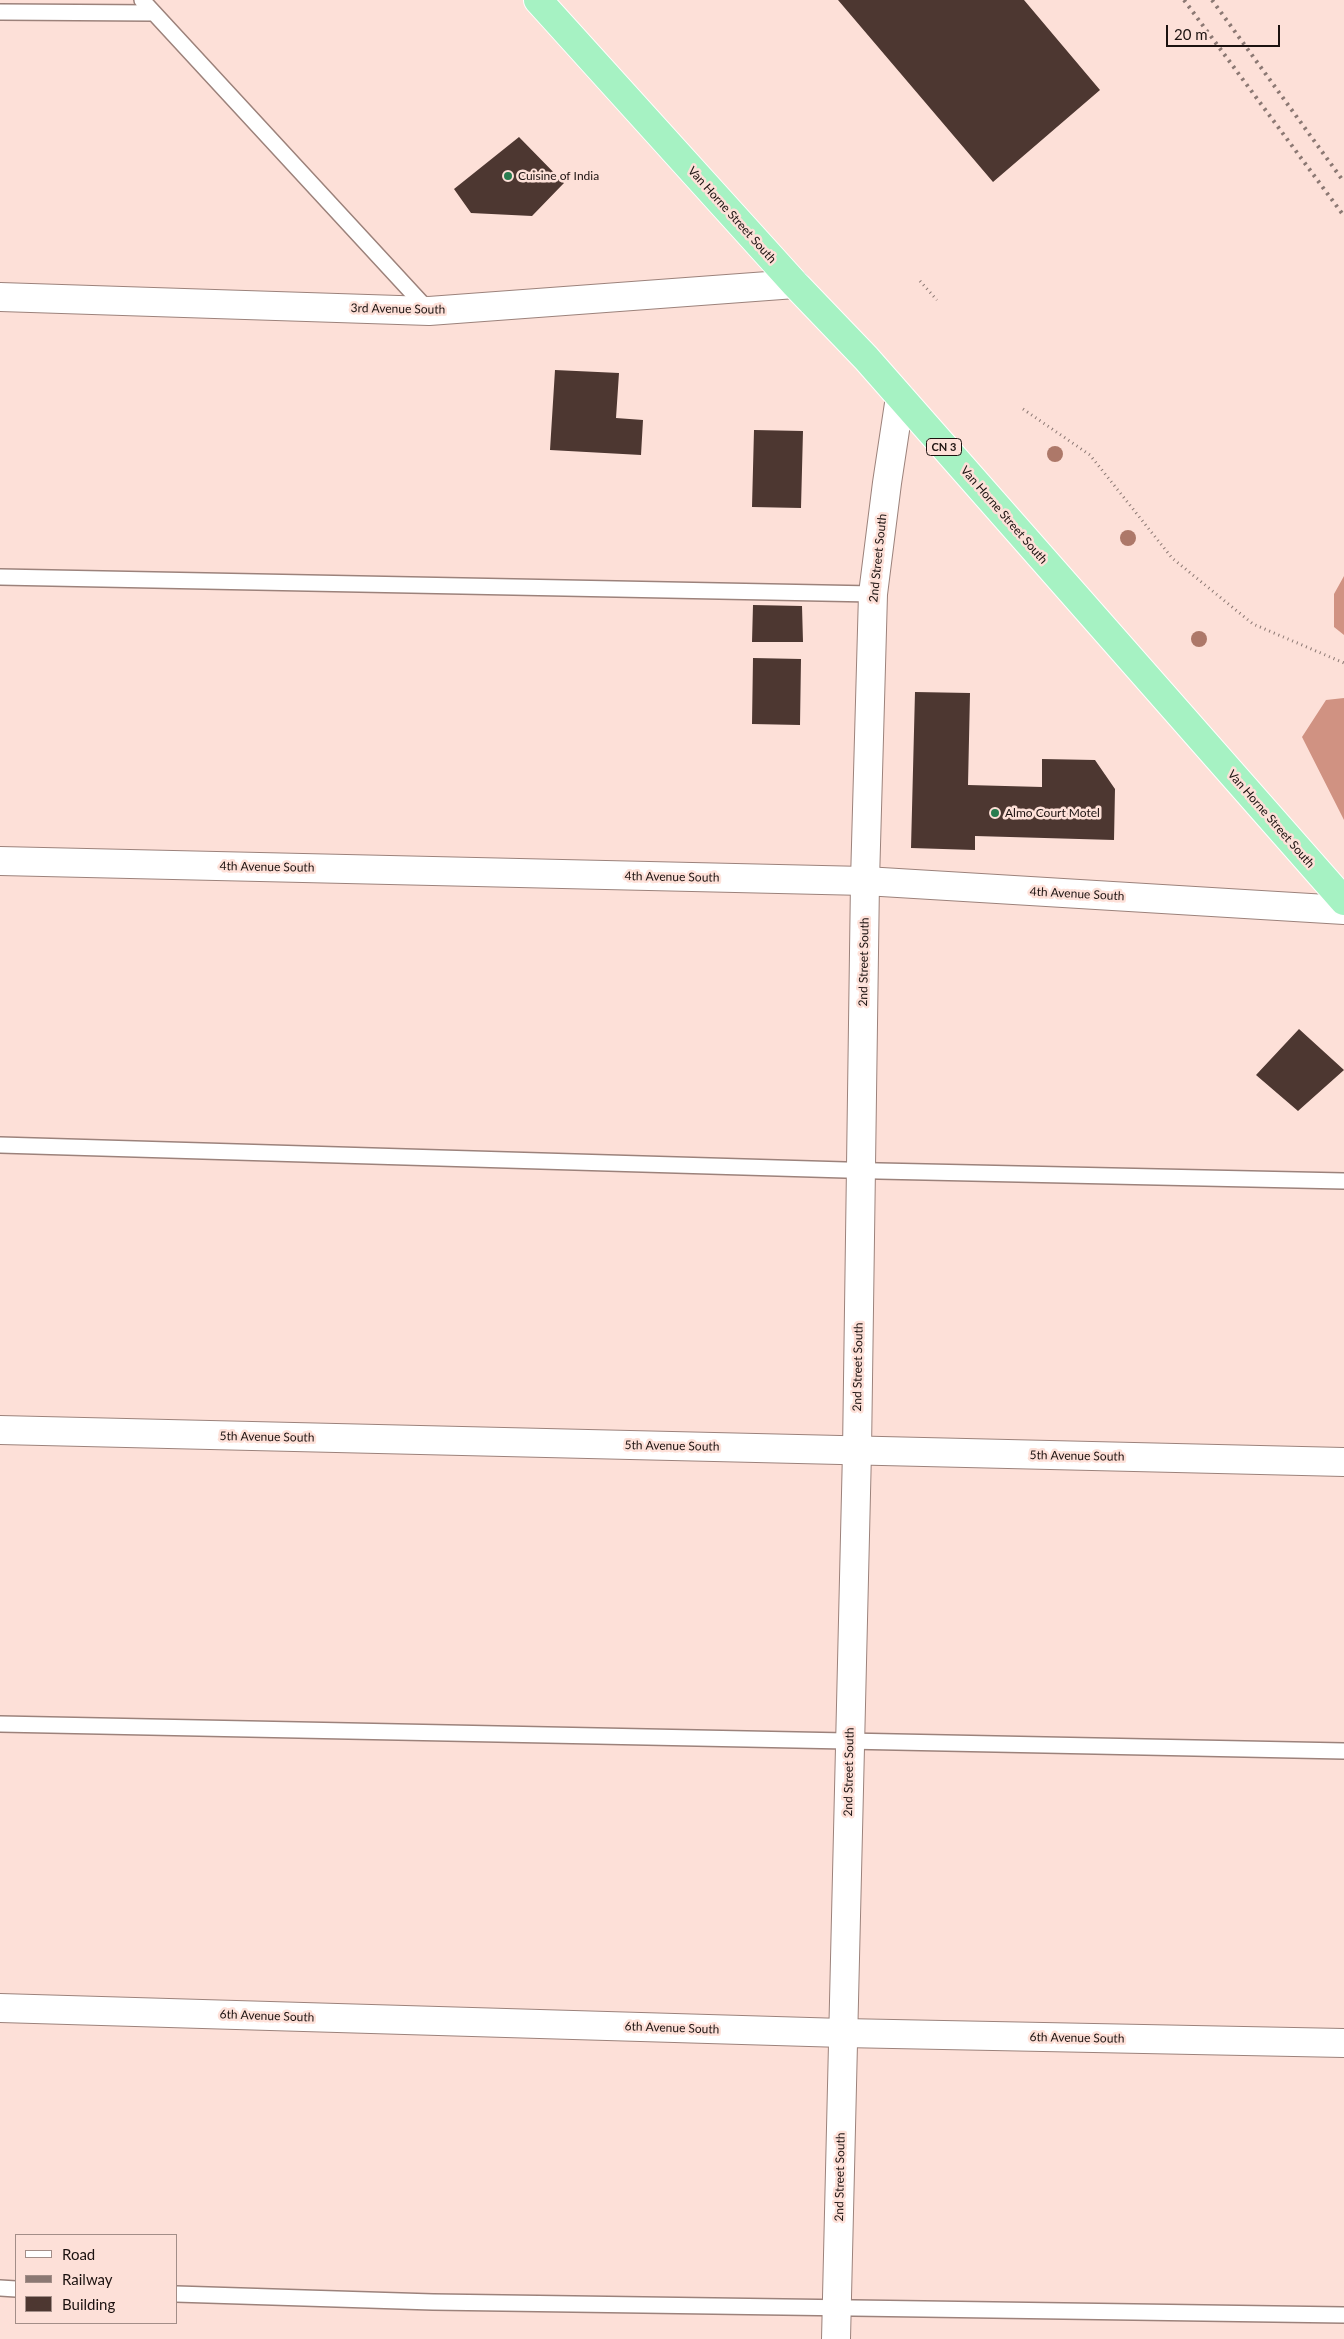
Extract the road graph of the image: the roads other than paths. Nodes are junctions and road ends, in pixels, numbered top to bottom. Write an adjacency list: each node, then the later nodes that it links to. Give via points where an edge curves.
1 (142, 0): 4 (lane)
2 (538, 0): 5 (highway, Van Horne Street South / CN 3)
3 (0, 12): 4 (lane)
4 (154, 13): 7 (lane)
5 (795, 284): 7 (street, 3rd Avenue South); 8 (highway, Van Horne Street South / CN 3)
6 (0, 297): 7 (street, 3rd Avenue South)
7 (429, 311)
8 (900, 398): 10 (street, 2nd Street South); 13 (highway, Van Horne Street South / CN 3)
9 (0, 577): 10 (lane)
10 (873, 594): 12 (street, 2nd Street South)
11 (0, 861): 12 (street, 4th Avenue South)
12 (865, 881): 14 (street, 4th Avenue South); 16 (street, 2nd Street South)
13 (1344, 901)
14 (1344, 910)
15 (0, 1145): 16 (lane)
16 (861, 1170): 17 (lane); 19 (street, 2nd Street South)
17 (1344, 1181)
18 (0, 1430): 19 (street, 5th Avenue South)
19 (857, 1451): 20 (street, 5th Avenue South); 22 (street, 2nd Street South)
20 (1344, 1462)
21 (0, 1724): 22 (lane)
22 (850, 1742): 23 (lane); 25 (street, 2nd Street South)
23 (1344, 1752)
24 (0, 2008): 25 (street, 6th Avenue South)
25 (843, 2033): 26 (street, 6th Avenue South); 30 (street, 2nd Street South)
26 (1344, 2043)
27 (0, 2288): 28 (lane)
28 (15, 2289)
29 (178, 2294): 30 (lane, via 433,2302)
30 (836, 2308): 31 (lane); 32 (street, 2nd Street South)
31 (1344, 2315)
32 (836, 2339)

